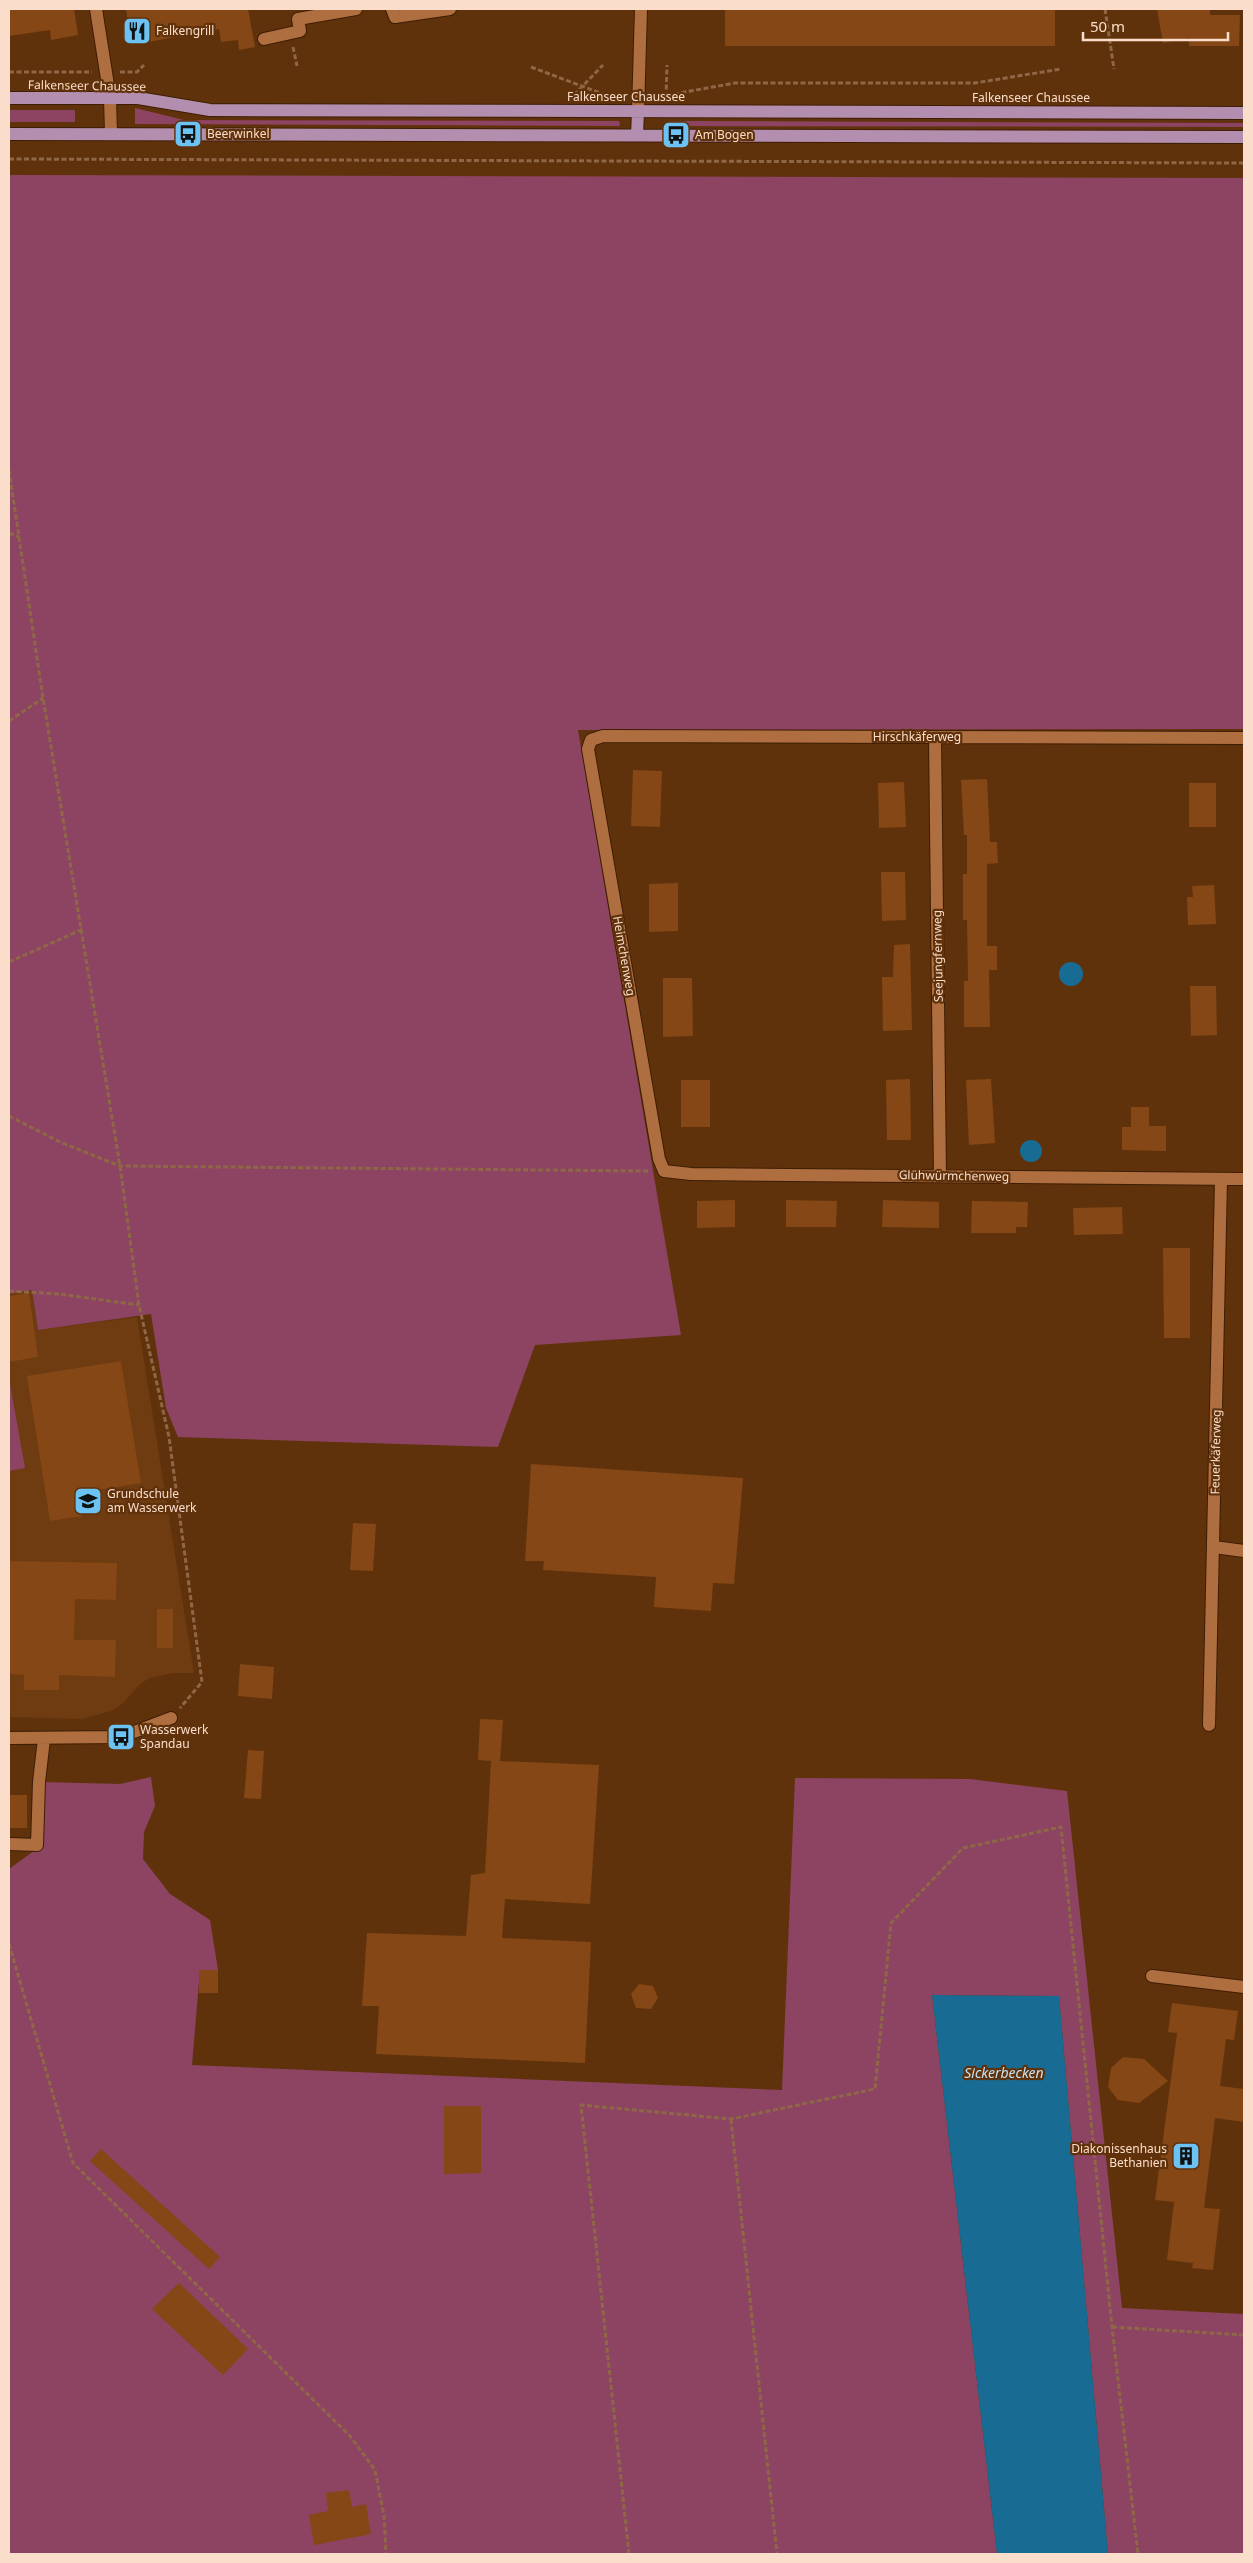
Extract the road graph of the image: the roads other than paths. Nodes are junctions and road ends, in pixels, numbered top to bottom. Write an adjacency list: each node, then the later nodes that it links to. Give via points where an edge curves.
1 (96, 9): 8 (street)
2 (356, 9): 6 (street, via 298,20 300,31)
3 (392, 9): 4 (street, via 395,17)
4 (450, 9)
5 (641, 9): 9 (street)
6 (264, 39)
7 (9, 98): 8 (main road, Falkenseer Chaussee)
8 (110, 98): 9 (main road, Falkenseer Chaussee, via 138,98 210,110); 12 (street)
9 (638, 111): 10 (main road, Falkenseer Chaussee); 13 (main road)
10 (1244, 113)
11 (9, 134): 12 (main road)
12 (111, 134): 13 (main road)
13 (637, 135): 14 (main road)
14 (1244, 137)
15 (935, 737): 16 (street, Hirschkäferweg); 17 (street, Hirschkäferweg, via 603,736); 19 (street, Seejungfernweg)
16 (1244, 738)
17 (591, 740): 18 (street, Heimchenweg, via 588,749 659,1159)
18 (664, 1171): 19 (street, Glühwürmchenweg, via 691,1174)
19 (940, 1176): 21 (street, Glühwürmchenweg)
20 (1244, 1179): 21 (street, Glühwürmchenweg)
21 (1221, 1180): 22 (street, Feuerkäferweg)
22 (1214, 1546): 23 (street); 25 (street, Feuerkäferweg)
23 (1244, 1551)
24 (171, 1718): 27 (street, via 121,1737)
25 (1209, 1725)
26 (9, 1738): 27 (street)
27 (44, 1739): 28 (street, via 37,1845)
28 (9, 1844)
29 (1152, 1976): 30 (street)
30 (1244, 1987)

